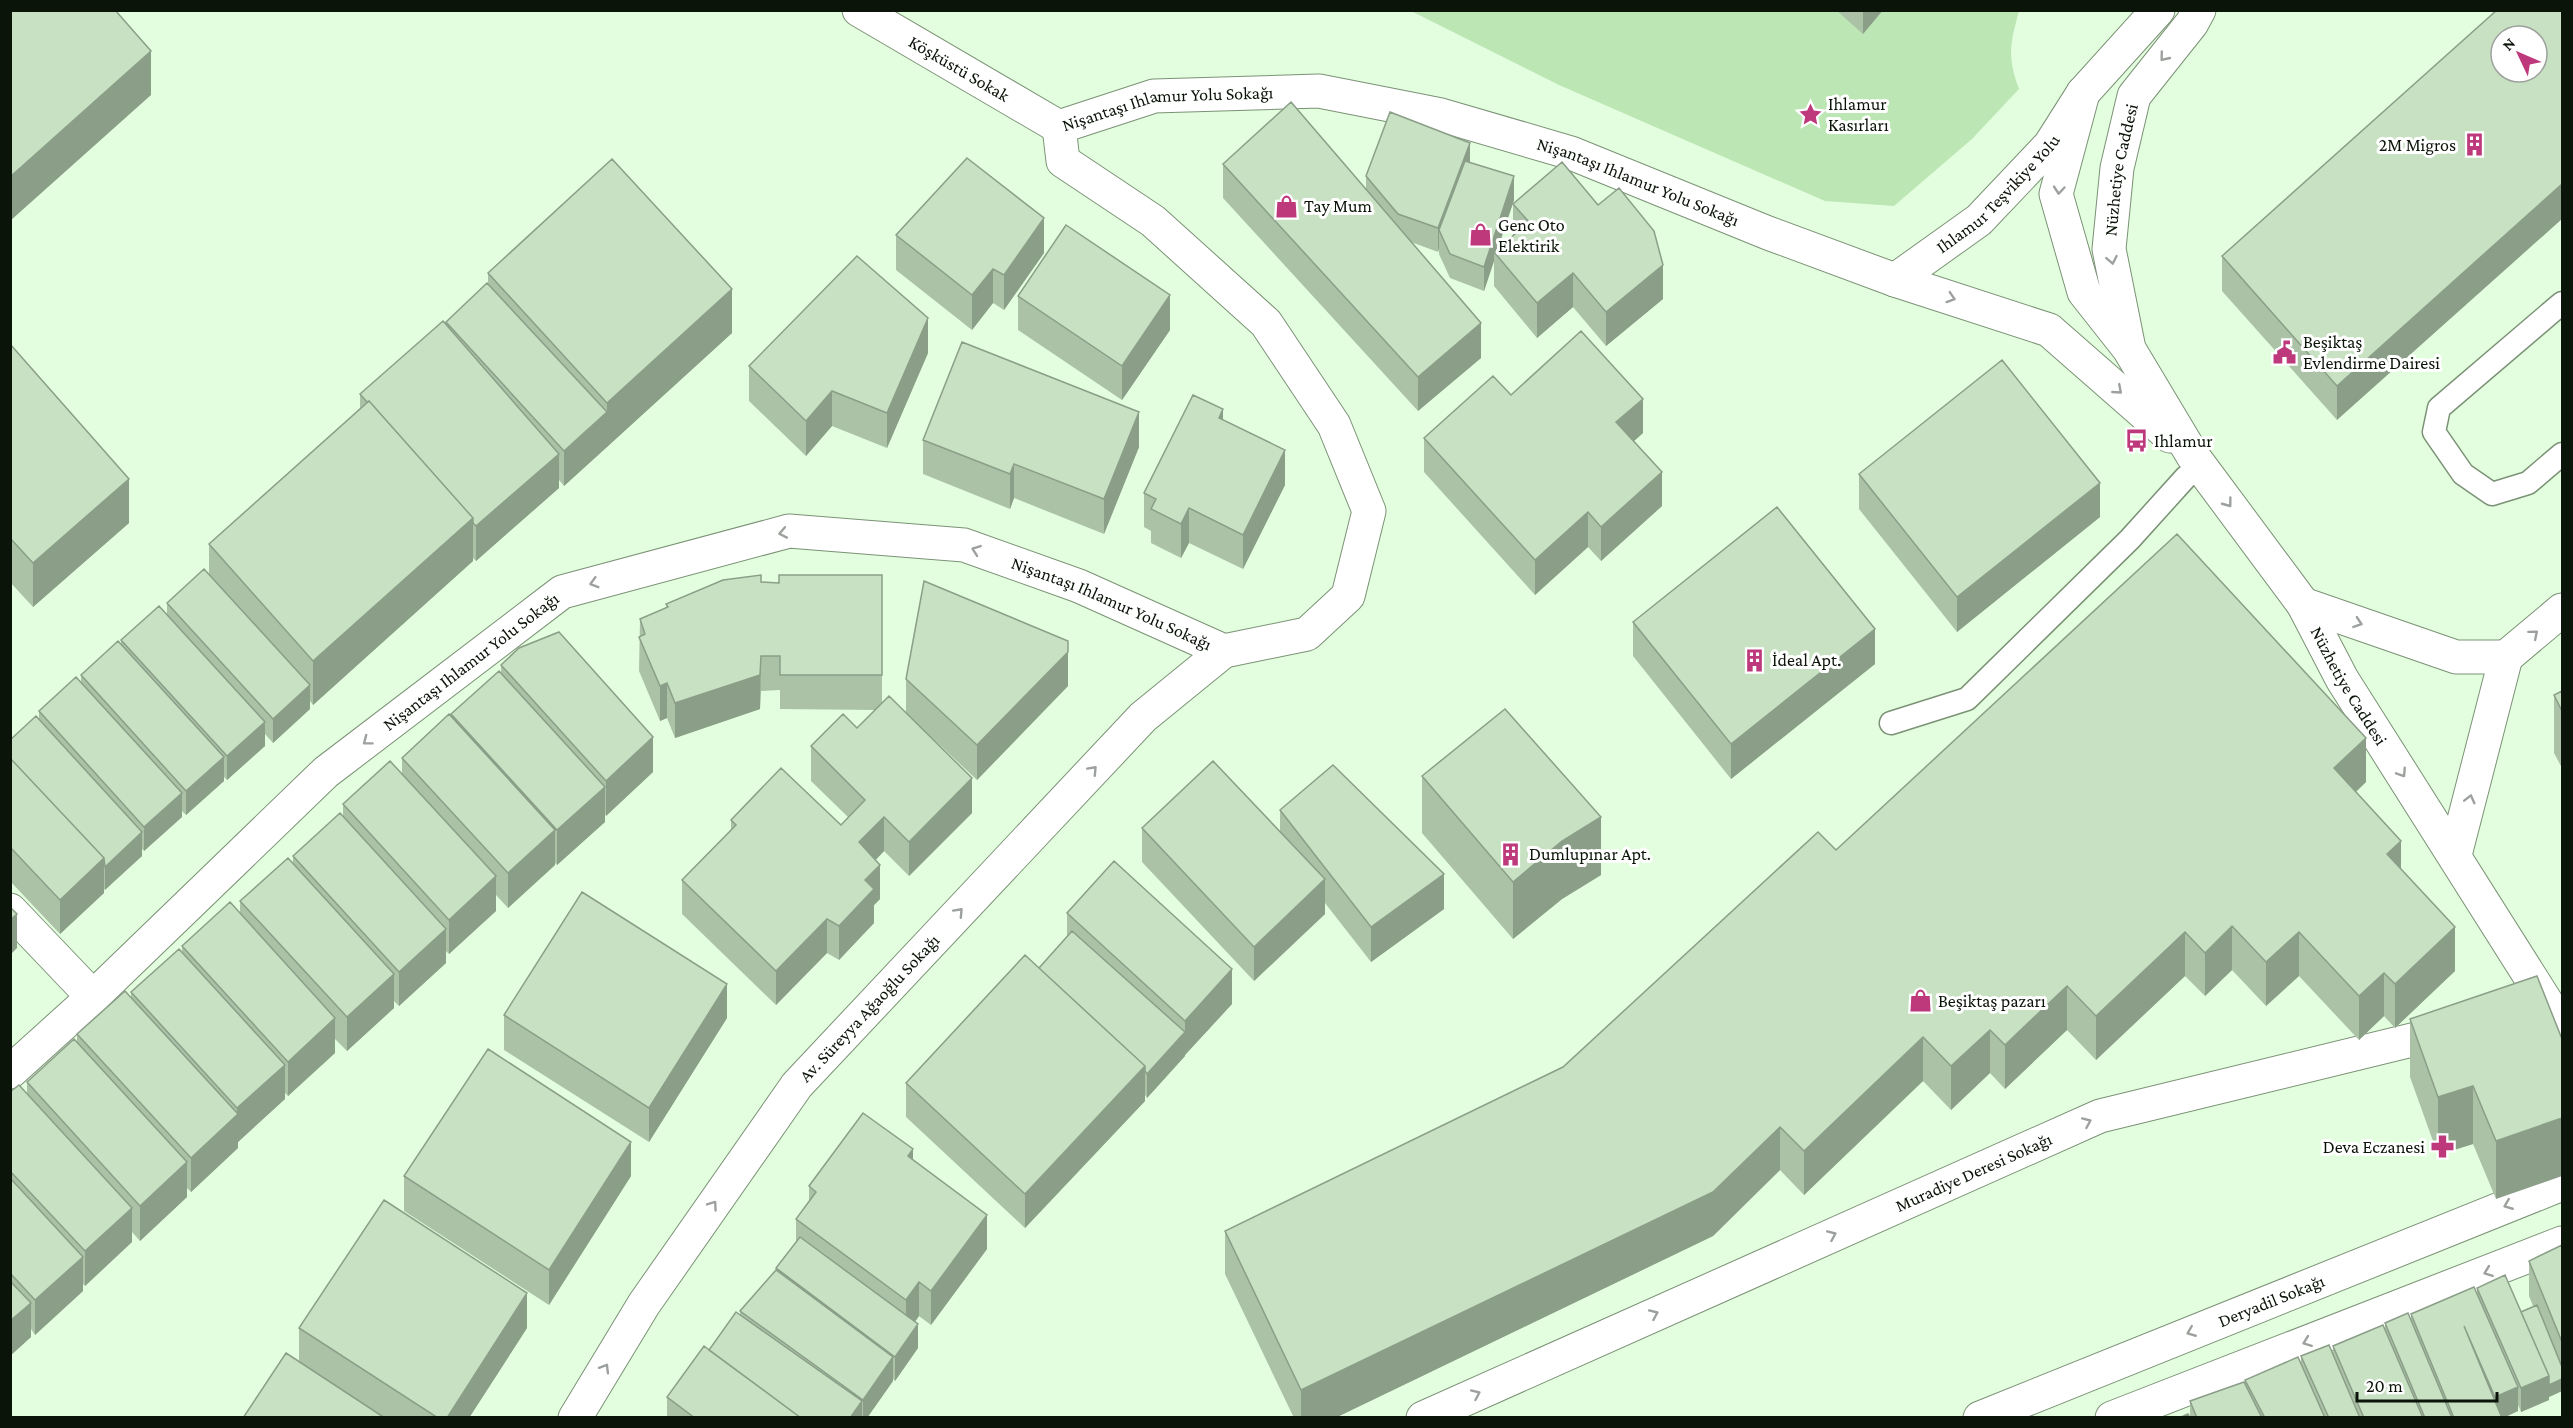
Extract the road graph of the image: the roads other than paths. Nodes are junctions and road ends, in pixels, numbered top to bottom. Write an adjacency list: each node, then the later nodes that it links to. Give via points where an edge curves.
1 (859, 10): 5 (street, Köşküstü Sokak)
2 (2158, 10): 4 (street, Ihlamur Teşvikiye Yolu)
3 (2199, 10): 8 (street, Nüzhetiye Caddesi, one-way to 8, via 2134,96 2117,168 2109,249)
4 (2083, 93): 6 (street, Ihlamur Teşvikiye Yolu, via 2050,145 1979,220); 8 (street, Nüzhetiye Caddesi, one-way to 8, via 2056,194 2084,292)
5 (1059, 127): 6 (street, Nişantaşı Ihlamur Yolu Sokağı, via 1154,96 1319,91 1441,115 1571,153); 13 (street, Nişantaşı Ihlamur Yolu Sokağı, via 1063,161 1153,221 1266,323 1334,425 1369,511 1348,596 1307,634)
6 (1895, 280): 10 (street, Nişantaşı Ihlamur Yolu Sokağı, one-way to 10, via 2049,330)
7 (2562, 303): 9 (lane, via 2439,408 2434,432 2463,474 2492,494 2528,483)
8 (2129, 349): 10 (street, Nüzhetiye Caddesi)
9 (2562, 454)
10 (2197, 461): 11 (street, Nüzhetiye Caddesi, one-way to 11); 15 (lane, via 2130,539 1966,699)
11 (2303, 604): 14 (street, one-way to 14, via 2456,657); 16 (street, Nüzhetiye Caddesi, one-way to 16, via 2342,679)
12 (2562, 610): 14 (street, one-way to 12)
13 (1224, 651): 18 (street, Nişantaşı Ihlamur Yolu Sokağı, one-way to 18, via 1079,586 964,545 789,531 562,592 326,772); 25 (street, Av. Süreyya Ağaoğlu Sokağı, one-way to 13, via 644,1304 797,1085 1143,717)
14 (2506, 657): 16 (street, one-way to 14)
15 (1891, 723)
16 (2455, 855): 20 (street, Nüzhetiye Caddesi)
17 (10, 910): 18 (street)
18 (93, 997): 22 (street, Nişantaşı Ihlamur Yolu Sokağı)
19 (2516, 1015): 20 (street)
20 (2556, 1017)
21 (2481, 1023): 26 (street, Muradiye Deresi Sokağı, one-way to 21, via 2100,1116)
22 (10, 1072)
23 (2562, 1184): 27 (street, Deryadil Sokağı, one-way to 27)
24 (2562, 1243): 28 (street, one-way to 28)
25 (574, 1418)
26 (1422, 1418)
27 (1980, 1418)
28 (2112, 1418)

